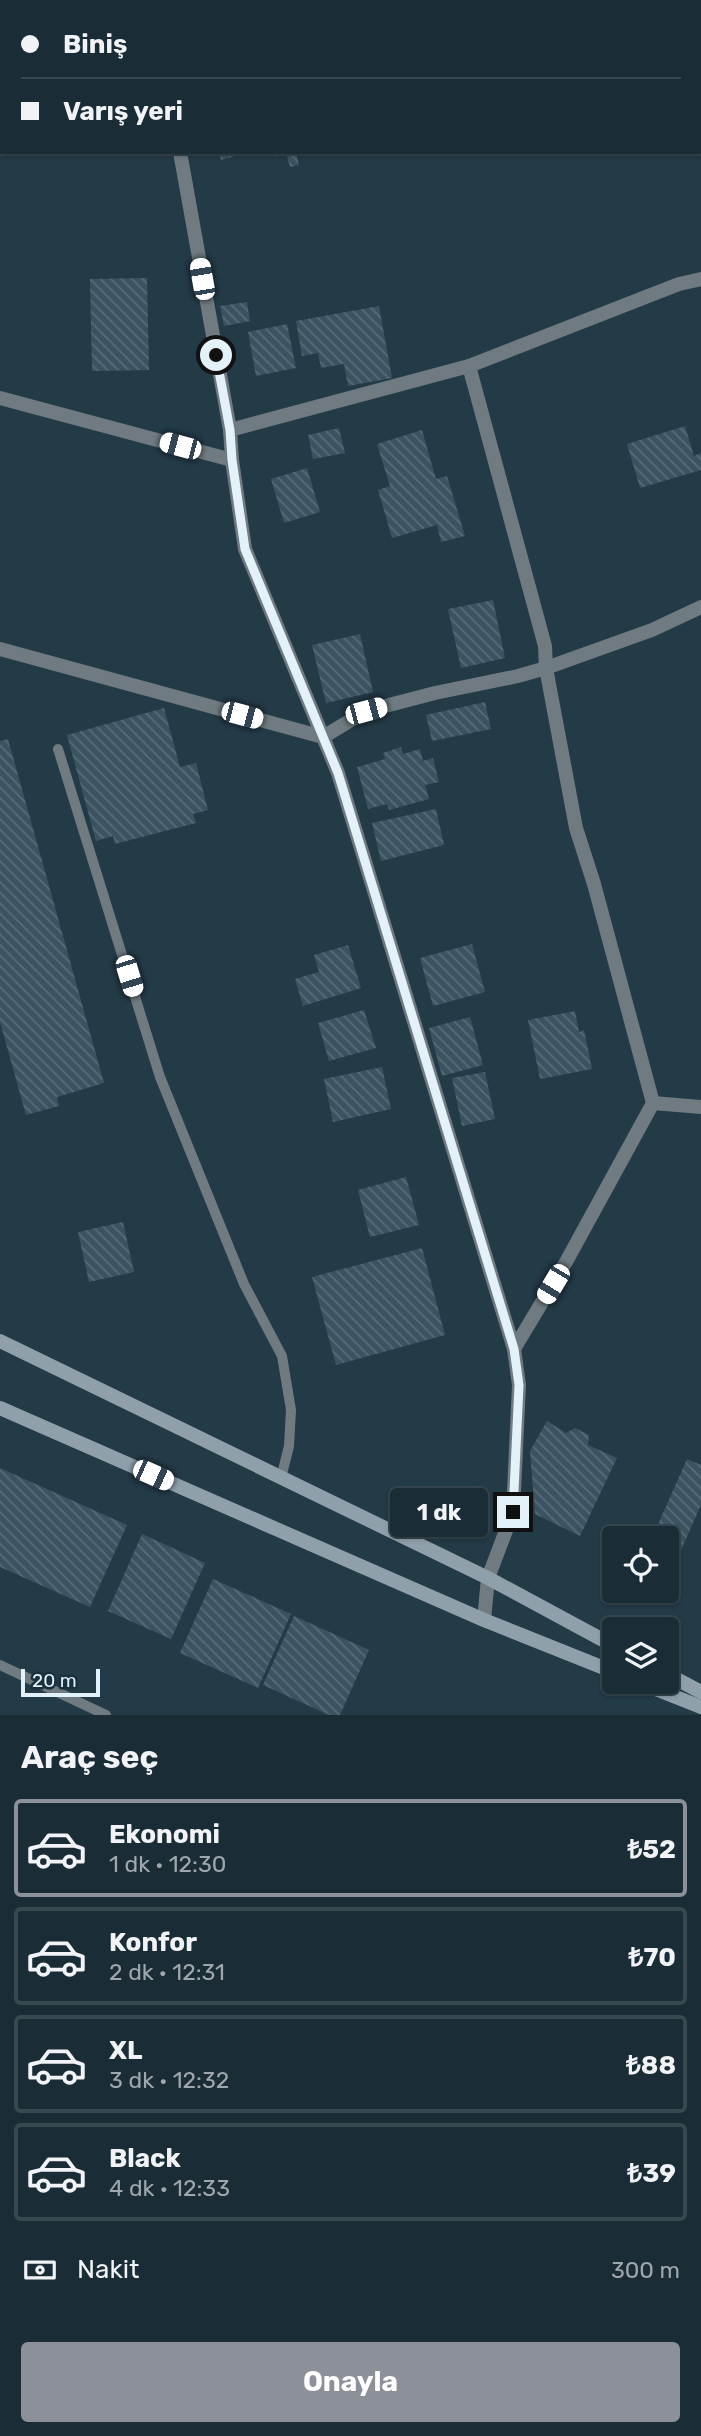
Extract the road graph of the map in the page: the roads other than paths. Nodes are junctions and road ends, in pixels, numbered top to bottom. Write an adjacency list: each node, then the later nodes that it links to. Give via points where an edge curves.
1 (180, 154): 5 (street)
2 (701, 279): 3 (street)
3 (469, 366): 5 (street); 9 (street, via 545,646)
4 (0, 398): 6 (street)
5 (230, 430): 6 (street)
6 (232, 460): 10 (street, via 245,549)
7 (701, 607): 9 (street)
8 (0, 649): 10 (street)
9 (546, 668): 10 (street, via 366,711); 12 (street, via 576,828)
10 (323, 737): 15 (street, via 338,773)
11 (58, 750): 17 (lane, via 160,1077 244,1284 282,1356 291,1410)
12 (653, 1103): 13 (street); 15 (street)
13 (701, 1107)
14 (0, 1341): 17 (main road)
15 (514, 1349): 18 (street, via 519,1385 513,1512)
16 (0, 1408): 19 (main road)
17 (282, 1478): 18 (main road)
18 (488, 1578): 19 (street); 20 (main road)
19 (484, 1620): 22 (main road)
20 (602, 1640)
21 (0, 1665): 27 (lane)
22 (602, 1667)
23 (679, 1680): 24 (main road)
24 (701, 1692)
25 (668, 1694): 26 (main road)
26 (701, 1707)
27 (106, 1715)

